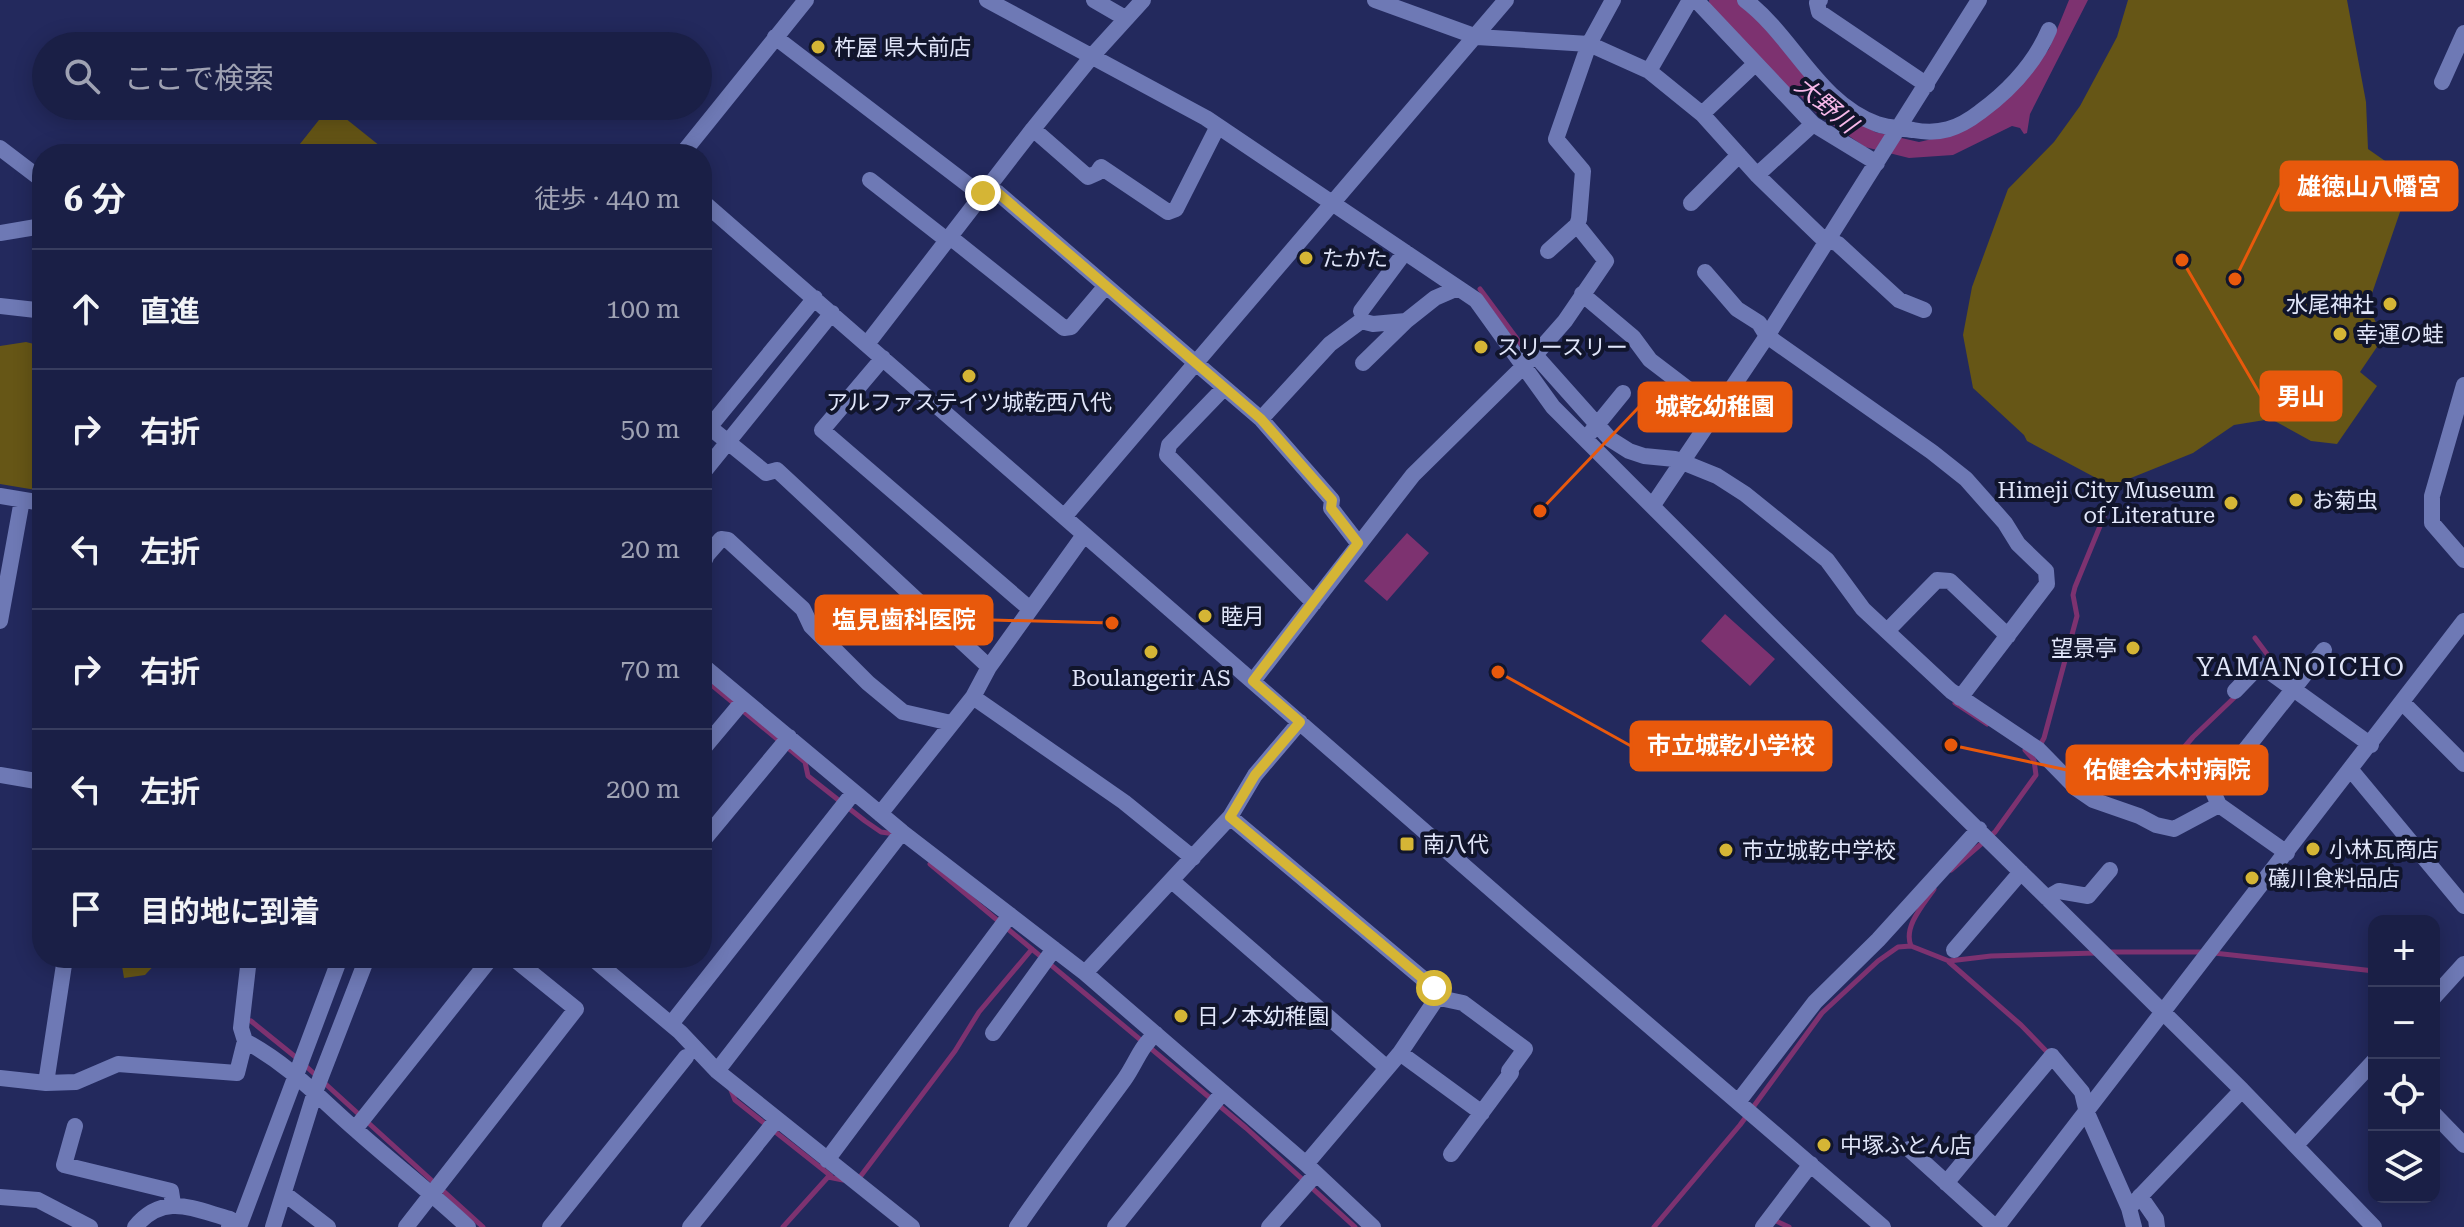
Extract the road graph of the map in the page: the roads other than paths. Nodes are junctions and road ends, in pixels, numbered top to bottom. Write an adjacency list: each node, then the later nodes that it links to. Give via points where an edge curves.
1 (806, 0): 16 (street)
2 (987, 0): 19 (street)
3 (1094, 0): 13 (street)
4 (1143, 0): 13 (street)
5 (1375, 0): 17 (street)
6 (1506, 0): 17 (street)
7 (1613, 0): 18 (street)
8 (1690, 0): 21 (street)
9 (1696, 0): 20 (street)
10 (1745, 0): 29 (street, via 1843,104 1877,124)
11 (1820, 0): 23 (street, via 1819,12)
12 (1979, 0): 23 (street)
13 (1125, 18): 19 (street)
14 (2049, 30): 29 (street, via 2021,76 1971,120 1941,132)
15 (2464, 33): 22 (street)
16 (775, 37): 25 (street); 38 (street, via 971,187)
17 (1477, 37): 18 (street); 39 (street)
18 (1589, 44): 21 (street); 42 (street, via 1556,139 1583,171)
19 (1093, 55): 28 (street); 30 (street)
20 (1755, 64): 24 (street); 27 (street)
21 (1649, 71): 24 (street)
22 (2442, 82)
23 (1927, 85): 29 (street)
24 (1702, 114): 33 (street)
25 (712, 116)
26 (709, 120): 31 (street)
27 (1813, 124): 34 (street); 36 (street)
28 (1218, 126): 30 (street, via 1176,209 1168,212 1101,167 1088,177); 39 (street)
29 (1898, 128): 34 (street)
30 (1033, 129): 38 (street)
31 (690, 144)
32 (0, 148): 35 (street)
33 (1739, 155): 36 (street); 40 (street)
34 (1877, 163): 46 (street)
35 (32, 172)
36 (1757, 175): 46 (street)
37 (870, 180): 45 (street)
38 (984, 191): 45 (street); 50 (street, via 998,193)
39 (1333, 202): 48 (street); 65 (street)
40 (1691, 203)
41 (712, 210): 53 (street)
42 (1577, 225): 47 (street); 52 (street, via 1606,261)
43 (32, 228): 44 (street)
44 (0, 233)
45 (949, 239): 50 (street, via 1064,328 1071,327); 61 (street)
46 (1829, 240): 56 (street, via 1899,300); 60 (street)
47 (1548, 251)
48 (1405, 252): 51 (street); 57 (street)
49 (1705, 272): 60 (street)
50 (1105, 287): 65 (street)
51 (1458, 288): 59 (street); 63 (street, via 1476,300)
52 (1582, 294): 63 (street); 69 (street, via 1633,337 1650,360)
53 (815, 298): 58 (street); 71 (street)
54 (0, 306): 55 (street)
55 (32, 310)
56 (1924, 310)
57 (1361, 311)
58 (832, 313): 61 (street); 75 (street)
59 (1406, 321): 64 (street); 70 (street, via 1361,321 1330,344)
60 (1767, 336): 69 (street); 94 (street, via 1966,479 2046,571 2047,584)
61 (867, 344): 62 (street)
62 (883, 358): 84 (street); 90 (street, via 822,430)
63 (1530, 360): 72 (street); 74 (street, via 1553,407); 86 (street, via 1413,475)
64 (1363, 363)
65 (1193, 364): 67 (street); 84 (street)
66 (2464, 385): 76 (street)
67 (1224, 388): 70 (street); 89 (street, via 1169,445 1167,455)
68 (1623, 393): 72 (street)
69 (1717, 411): 79 (street)
70 (1261, 419): 86 (street, via 1323,487 1331,508)
71 (712, 420)
72 (1597, 424): 74 (street); 79 (street, via 1629,451 1675,459)
73 (712, 432): 75 (street)
74 (1586, 439): 83 (street)
75 (729, 442): 78 (street); 96 (street, via 766,473 777,470)
76 (2447, 447): 77 (street); 88 (street, via 2432,496 2432,523)
77 (2464, 452)
78 (712, 462)
79 (1680, 466): 83 (street); 93 (street, via 1717,476 1745,494 1827,560 1863,609)
80 (0, 496): 81 (street)
81 (22, 500): 82 (street); 91 (street)
82 (32, 502)
83 (1653, 505): 119 (street)
84 (1064, 517): 85 (street)
85 (1084, 535): 90 (street); 98 (street)
86 (1358, 543): 89 (street)
87 (712, 549): 106 (street, via 721,539 728,540 903,712)
88 (2464, 560)
89 (1314, 603): 98 (street)
90 (1030, 609): 96 (street)
91 (0, 621)
92 (2464, 621): 104 (street)
93 (1887, 631): 94 (street, via 1937,580 1950,581); 102 (street)
94 (2008, 636): 102 (street)
95 (2324, 650): 99 (street)
96 (989, 667): 101 (street)
97 (712, 673): 103 (street)
98 (1253, 681): 105 (street)
99 (2292, 689): 100 (street, via 2262,666); 109 (street); 115 (street, via 2216,787)
100 (2235, 691)
101 (973, 697): 106 (street); 122 (street, via 1124,802)
102 (1960, 698): 115 (street, via 2038,749 2093,800 2164,828 2182,826)
103 (744, 700): 107 (street); 108 (street)
104 (2403, 703): 109 (street); 110 (street)
105 (1300, 722): 117 (street, via 1254,777); 157 (street)
106 (951, 723): 116 (street)
107 (789, 737): 114 (street); 118 (street)
108 (712, 738)
109 (2371, 745): 111 (street)
110 (2464, 764)
111 (2351, 770): 121 (street); 127 (street)
112 (0, 775): 113 (street)
113 (32, 780)
114 (848, 799): 116 (street); 142 (street)
115 (2219, 805): 121 (street)
116 (880, 814): 120 (street)
117 (1230, 817): 122 (street); 140 (street, via 1434,988)
118 (712, 830)
119 (1985, 836): 124 (street); 157 (street, via 1815,1002)
120 (897, 839): 128 (street); 150 (street)
121 (2287, 853): 141 (street)
122 (1193, 858): 125 (street)
123 (2110, 870): 126 (street, via 2088,896 2059,891)
124 (2021, 872): 126 (street); 129 (street)
125 (1172, 881): 139 (street); 149 (street)
126 (2047, 898): 141 (street)
127 (2464, 906)
128 (1006, 920): 130 (street); 168 (street)
129 (1954, 950)
130 (1048, 956): 139 (street); 143 (street)
131 (63, 968): 153 (street)
132 (248, 968): 144 (street, via 241,1028)
133 (336, 968): 151 (street)
134 (363, 968): 155 (street)
135 (483, 968): 163 (street)
136 (525, 968): 172 (street, via 576,1009)
137 (589, 968): 147 (street)
138 (608, 968): 142 (street)
139 (1085, 973): 145 (street)
140 (1435, 997): 146 (street); 158 (street, via 1463,1003 1525,1049)
141 (2163, 1012): 154 (street); 159 (street)
142 (671, 1024): 147 (street)
143 (993, 1033)
144 (245, 1041): 151 (street); 153 (street, via 237,1073 118,1064 76,1082)
145 (1149, 1041): 156 (street); 188 (street)
146 (1400, 1053): 149 (street); 158 (street)
147 (693, 1056): 150 (street); 185 (street)
148 (2368, 1067): 164 (street)
149 (1387, 1068): 170 (street)
150 (717, 1071): 161 (street)
151 (295, 1073): 155 (street); 180 (street)
152 (0, 1078): 153 (street)
153 (46, 1083)
154 (2242, 1090): 164 (street); 175 (street)
155 (315, 1092): 163 (street); 173 (street)
156 (1217, 1097): 170 (street); 189 (street)
157 (1746, 1108): 169 (street)
158 (1482, 1113): 167 (street)
159 (2087, 1113): 171 (street, via 2082,1092 2052,1056); 175 (street); 194 (street)
160 (2440, 1120): 165 (street)
161 (771, 1125): 168 (street); 186 (street)
162 (75, 1126): 176 (street, via 64,1165 171,1191)
163 (355, 1129): 172 (street)
164 (2296, 1145): 197 (street)
165 (2464, 1145)
166 (1909, 1149): 171 (street)
167 (1451, 1154)
168 (831, 1163): 187 (street)
169 (1811, 1164): 192 (street); 193 (street)
170 (1309, 1176): 190 (street); 191 (street)
171 (1946, 1183): 194 (street)
172 (436, 1187): 183 (street); 184 (street)
173 (285, 1194): 181 (street); 182 (street)
174 (0, 1197): 177 (street, via 38,1200)
175 (2135, 1202): 195 (street); 196 (street, via 2156,1219)
176 (173, 1204): 178 (street, via 145,1215); 179 (street, via 230,1219)
177 (90, 1227)
178 (135, 1227)
179 (229, 1227)
180 (239, 1227)
181 (273, 1227)
182 (328, 1227)
183 (406, 1227)
184 (468, 1227)
185 (550, 1227)
186 (690, 1227)
187 (912, 1227)
188 (1017, 1227)
189 (1115, 1227)
190 (1269, 1227)
191 (1373, 1227)
192 (1763, 1227)
193 (1883, 1227)
194 (1996, 1227)
195 (2134, 1227)
196 (2157, 1227)
197 (2374, 1227)

